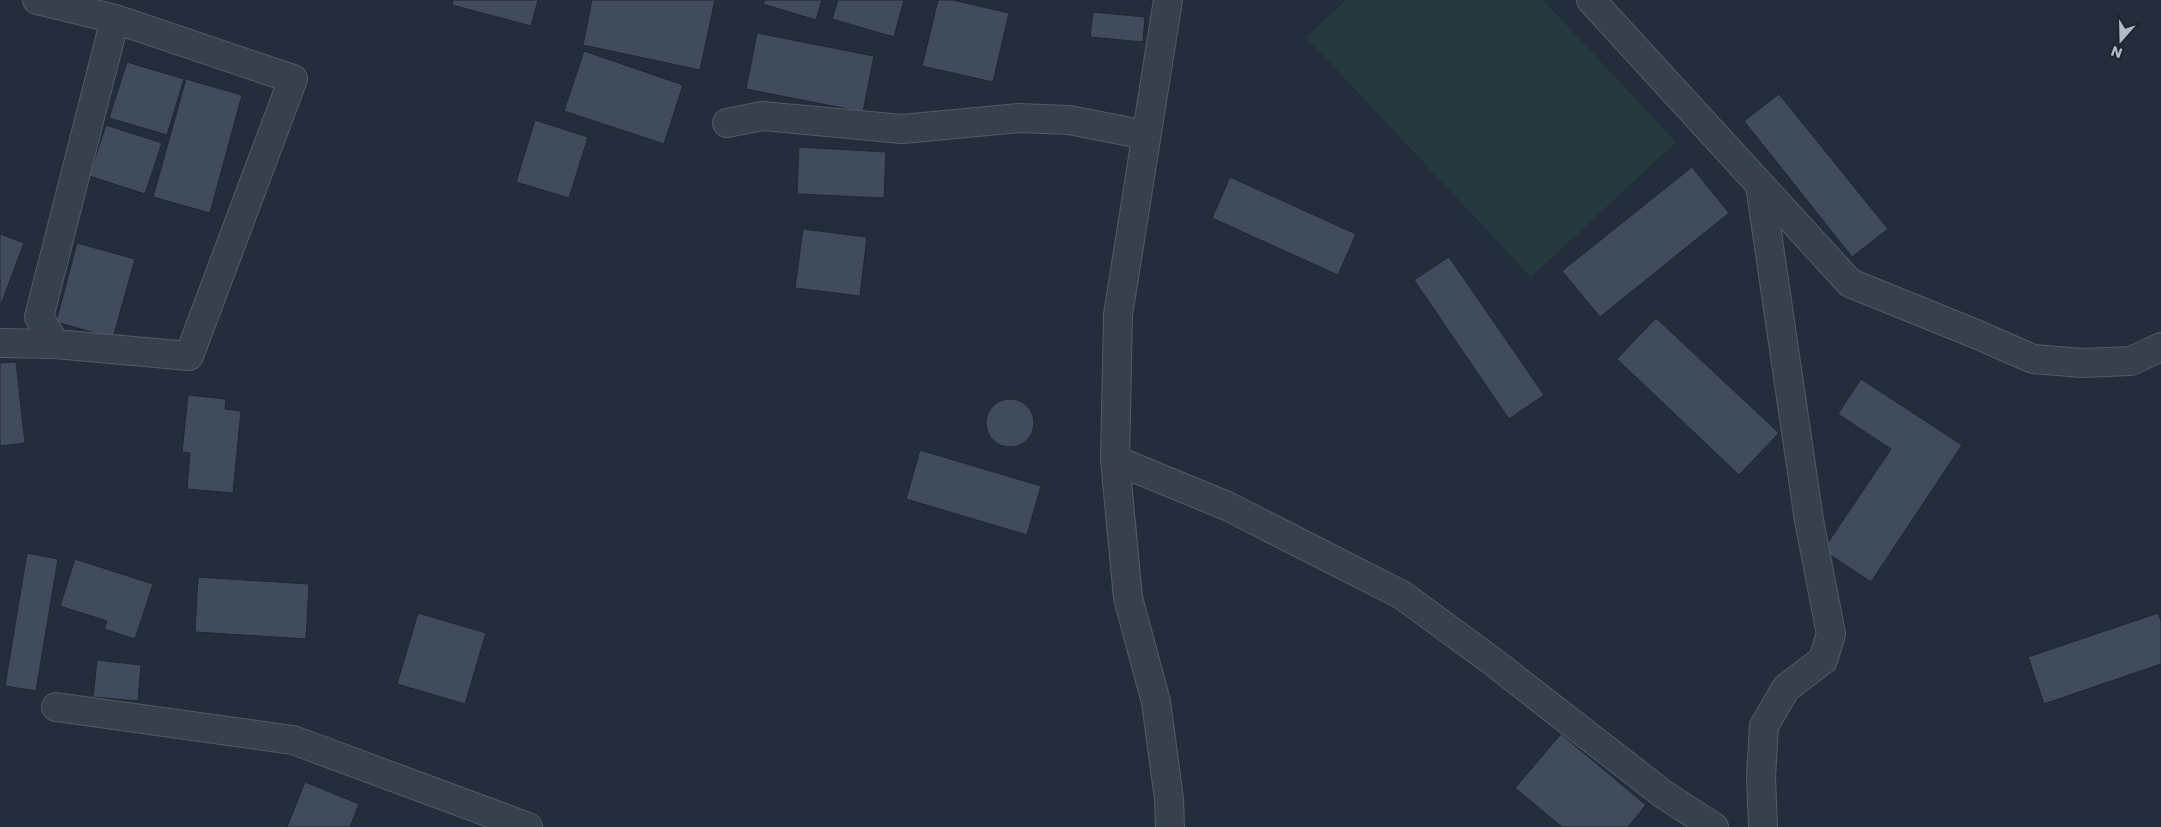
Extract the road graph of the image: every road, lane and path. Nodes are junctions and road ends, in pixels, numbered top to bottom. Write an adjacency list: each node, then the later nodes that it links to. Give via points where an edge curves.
1 (37, 0): 4 (street)
2 (1168, 0): 6 (street)
3 (1592, 0): 7 (street)
4 (115, 19): 9 (street, via 39,317); 9 (street, via 293,79 189,356)
5 (728, 123): 6 (street, via 762,116 902,129 1019,118 1069,120)
6 (1146, 135): 11 (street, via 1118,315)
7 (1760, 186): 10 (street, via 1850,284 2033,359 2082,363 2131,361); 16 (street, via 1809,520 1831,634 1824,660 1786,688 1764,726)
8 (0, 343): 9 (street)
9 (55, 344)
10 (2161, 347)
11 (1115, 460): 14 (street, via 1128,598 1156,702); 15 (street, via 1227,506 1402,595 1663,794)
12 (56, 707): 13 (street, via 293,740)
13 (528, 827)
14 (1170, 827)
15 (1714, 827)
16 (1763, 827)

